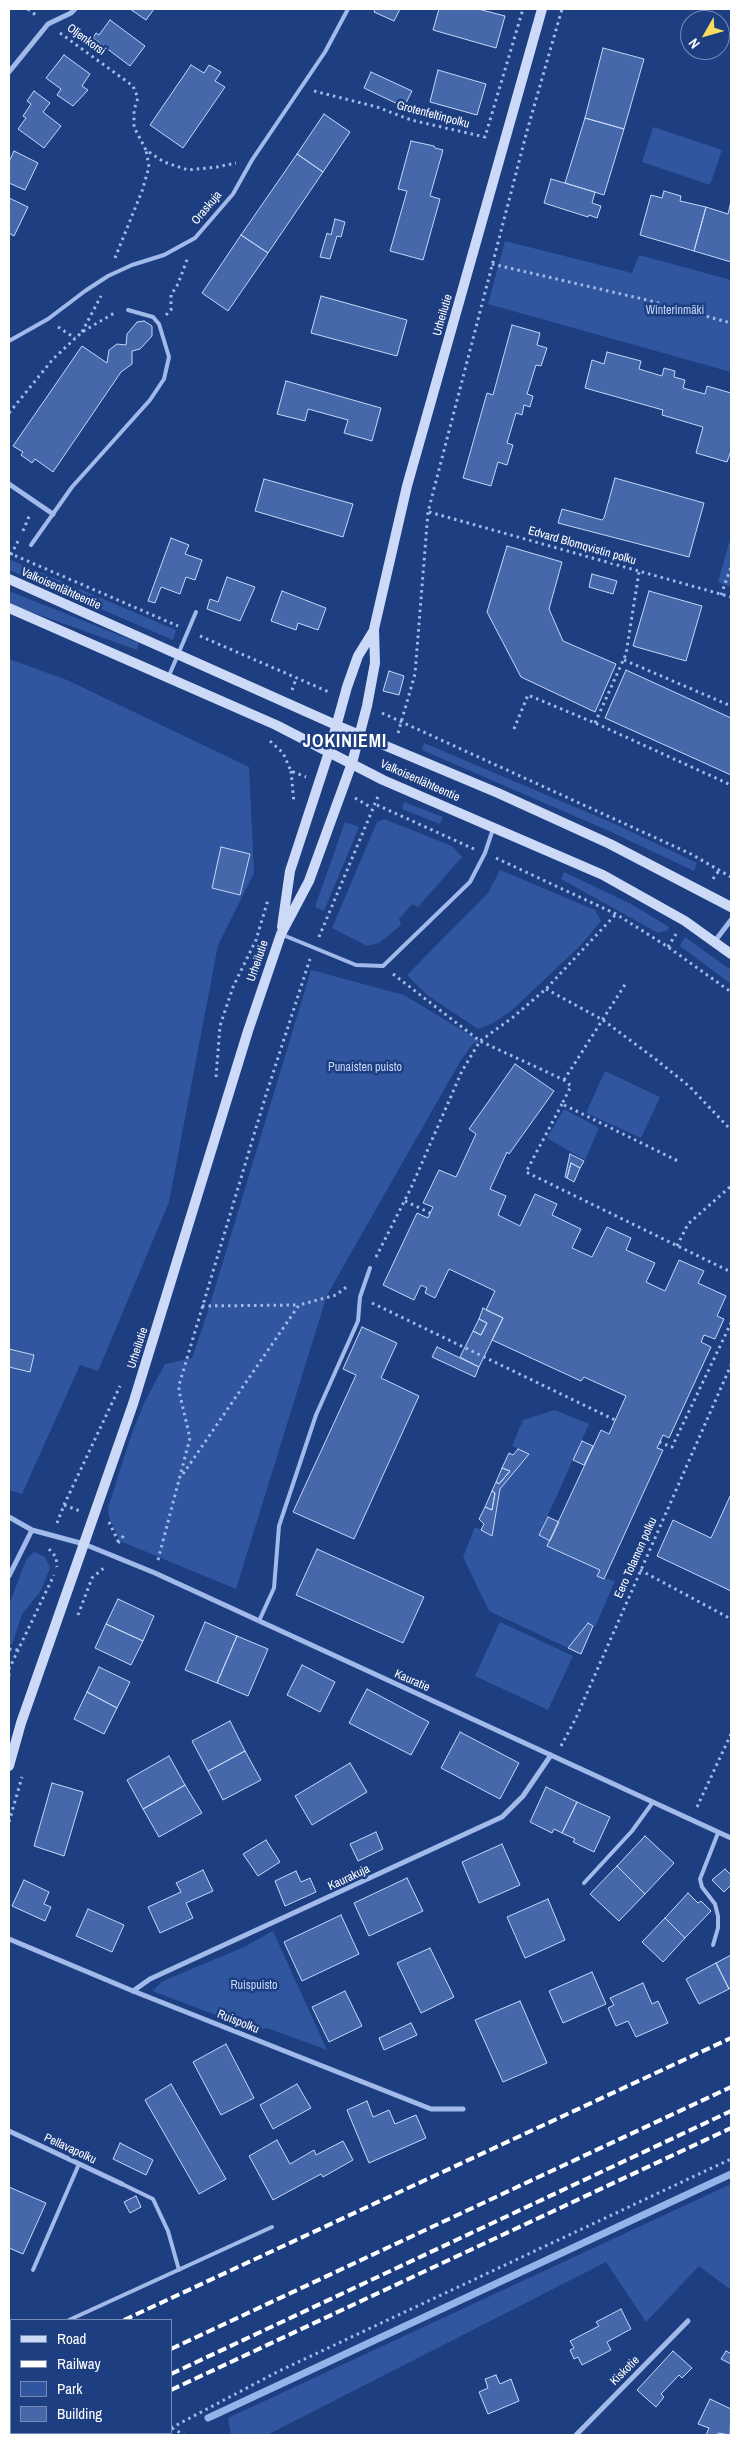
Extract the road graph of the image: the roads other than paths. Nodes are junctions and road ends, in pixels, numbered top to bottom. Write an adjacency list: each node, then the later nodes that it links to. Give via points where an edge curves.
1 (75, 9): 4 (street, via 48,24)
2 (348, 9): 6 (lane, Oraskuja, via 325,52 252,160 233,194 196,238 164,255 108,276)
3 (542, 9): 13 (main road, Urheilutie, via 407,486)
4 (9, 72)
5 (128, 310): 8 (lane, via 153,317 159,324 169,357 164,380 72,487)
6 (9, 342)
7 (9, 484): 8 (street)
8 (53, 514): 9 (lane)
9 (31, 545)
10 (9, 579): 14 (main road, Valkoisenlähteentie)
11 (9, 608): 15 (main road, Valkoisenlähteentie)
12 (196, 612): 14 (lane)
13 (374, 629): 16 (main road, Urheilutie, via 358,656); 17 (main road, Urheilutie, via 374,663)
14 (178, 655): 15 (lane); 16 (main road, Valkoisenlähteentie)
15 (168, 678): 18 (main road, Valkoisenlähteentie, via 271,722)
16 (336, 725): 17 (main road, Valkoisenlähteentie); 18 (main road, Urheilutie)
17 (360, 734): 19 (main road, Urheilutie); 21 (main road, Valkoisenlähteentie, via 610,844)
18 (329, 752): 19 (main road, Valkoisenlähteentie); 23 (main road, Urheilutie, via 290,871)
19 (352, 763): 20 (main road, Valkoisenlähteentie, via 383,780); 23 (main road, Urheilutie, via 309,881)
20 (494, 827): 23 (lane, via 470,882 383,966 356,965); 24 (main road, Valkoisenlähteentie, via 603,875)
21 (731, 906)
22 (731, 920): 24 (street)
23 (281, 934): 29 (main road, Urheilutie, via 133,1404)
24 (715, 941): 25 (main road, Valkoisenlähteentie)
25 (731, 954)
26 (370, 1268): 31 (lane, via 360,1297 358,1320 316,1415 279,1526 274,1588)
27 (9, 1517): 28 (street, Kauratie)
28 (32, 1530): 29 (street, Kauratie); 30 (street)
29 (84, 1544): 31 (street, Kauratie); 33 (main road, Urheilutie)
30 (9, 1576)
31 (259, 1621): 32 (street, Kauratie)
32 (551, 1755): 34 (street, Kauratie); 40 (street, Kaurakuja, via 523,1796 502,1817 150,1979)
33 (9, 1766)
34 (654, 1802): 35 (street, Kauratie); 37 (lane)
35 (718, 1833): 36 (street, Kauratie); 39 (lane, via 700,1879 715,1904 718,1916)
36 (731, 1838)
37 (584, 1883)
38 (9, 1939): 40 (street, Ruispolku)
39 (714, 1945)
40 (133, 1991): 41 (street, Ruispolku, via 431,2109)
41 (463, 2109)
42 (9, 2131): 43 (street, Pellavapolku)
43 (79, 2164): 44 (street, Pellavapolku); 46 (lane)
44 (122, 2184): 47 (lane, via 153,2200 168,2231)
45 (272, 2227): 47 (lane)
46 (33, 2270)
47 (179, 2270): 48 (lane)
48 (71, 2319)
49 (688, 2321): 50 (street, Kiskotie)
50 (576, 2435)

